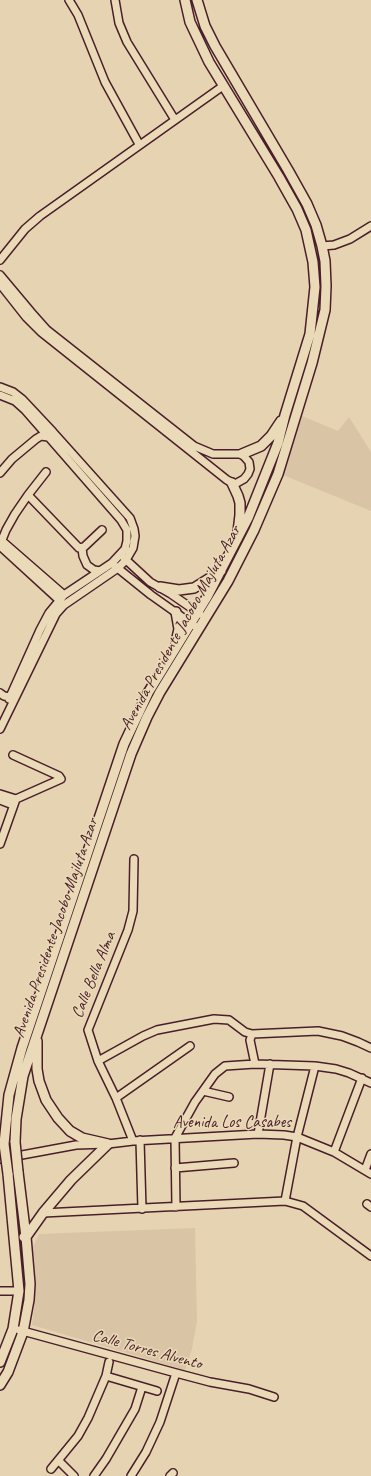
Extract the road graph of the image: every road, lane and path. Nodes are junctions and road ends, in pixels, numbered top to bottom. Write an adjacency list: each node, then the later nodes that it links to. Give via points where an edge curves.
1 (69, 0): 7 (street, via 78,15 105,82)
2 (115, 0): 6 (street, via 119,23 127,42)
3 (185, 0): 5 (main road, Avenida Presidente Jacobo Majluta Azar, via 198,41)
4 (198, 0): 9 (main road, Avenida Presidente Jacobo Majluta Azar, via 205,26 215,46 307,204)
5 (223, 86): 6 (street); 15 (main road, Avenida Presidente Jacobo Majluta Azar, via 297,209 306,230 313,262 315,287 310,334)
6 (175, 120): 7 (street)
7 (139, 144): 10 (street, via 40,216 25,229)
8 (371, 226): 9 (street, via 350,240)
9 (322, 246): 36 (main road, Avenida Presidente Jacobo Majluta Azar, via 326,286 325,310 312,363 278,474 254,530)
10 (0, 260)
11 (0, 275): 17 (street, via 47,330 194,446 213,454)
12 (0, 284): 20 (street, via 41,332)
13 (0, 387): 26 (street, via 22,399 130,518 134,529 134,543 130,554)
14 (0, 395): 16 (street, via 15,401)
15 (285, 414): 17 (main road, via 266,442); 23 (main road, Avenida Presidente Jacobo Majluta Azar, via 267,472)
16 (48, 437): 19 (street, via 41,436 36,439); 26 (street, via 121,520 127,530)
17 (242, 454): 20 (street, via 249,462 250,469 239,483)
18 (46, 472): 21 (street)
19 (0, 473)
20 (232, 483): 23 (main road, via 240,503)
21 (28, 495): 24 (street); 25 (street, via 76,546)
22 (102, 530): 25 (street)
23 (236, 540): 28 (main road, Avenida Presidente Jacobo Majluta Azar)
24 (0, 544): 33 (street)
25 (82, 548): 29 (street, via 87,565)
26 (123, 558): 27 (street); 30 (street)
27 (115, 566): 29 (street); 32 (street); 42 (street, via 56,614)
28 (222, 570): 31 (main road, via 194,588); 35 (main road, Avenida Presidente Jacobo Majluta Azar)
29 (100, 572): 33 (street)
30 (150, 581): 31 (street); 32 (street)
31 (160, 588): 35 (street)
32 (144, 589): 34 (street)
33 (62, 598): 40 (street, via 49,613 40,630)
34 (176, 612): 37 (street); 38 (main road, via 179,628)
35 (198, 612): 36 (street); 37 (main road, Avenida Presidente Jacobo Majluta Azar)
36 (206, 618): 37 (main road, Avenida Presidente Jacobo Majluta Azar)
37 (195, 626): 38 (main road, Avenida Presidente Jacobo Majluta Azar); 49 (main road, Avenida Presidente Jacobo Majluta Azar, via 150,710 134,746)
38 (173, 651): 78 (main road, Avenida Presidente Jacobo Majluta Azar, bridge, via 138,711 124,744 20,1055 9,1095 4,1144)
39 (0, 693): 40 (street)
40 (10, 697): 41 (street)
41 (0, 719)
42 (0, 729)
43 (12, 755): 46 (street, via 61,778)
44 (0, 794): 46 (street)
45 (0, 800): 46 (street)
46 (15, 802): 47 (street)
47 (0, 844)
48 (134, 859): 53 (street, Calle Bella Alma, via 133,911 128,930 88,1030)
49 (37, 1034): 66 (main road, via 37,1069 46,1100 70,1131 82,1138); 77 (main road, Avenida Presidente Jacobo Majluta Azar, bridge, via 23,1076 16,1119 15,1142)
50 (252, 1034): 52 (street, via 318,1031 342,1036); 53 (street, via 229,1020 214,1019 157,1030); 54 (street, via 250,1040)
51 (190, 1046): 61 (street)
52 (371, 1048)
53 (98, 1061): 61 (street, Calle Bella Alma)
54 (255, 1064): 55 (street); 59 (street, via 225,1066 215,1074)
55 (270, 1064): 56 (street); 62 (street)
56 (315, 1066): 57 (street, via 336,1069); 63 (street)
57 (362, 1078): 58 (street); 67 (street)
58 (371, 1083)
59 (203, 1091): 60 (street); 64 (street)
60 (229, 1097)
61 (116, 1098): 65 (street, Calle Bella Alma)
62 (258, 1134): 63 (street, Avenida Los Casabes); 64 (street, Avenida Los Casabes)
63 (297, 1137): 67 (street, Avenida Los Casabes); 73 (street)
64 (175, 1138): 65 (street, Avenida Los Casabes); 71 (street)
65 (137, 1140): 66 (street, Avenida Los Casabes); 75 (street)
66 (108, 1144): 69 (street, Avenida Los Casabes, via 76,1145); 76 (main road, via 71,1180)
67 (334, 1152): 72 (street, Avenida Los Casabes)
68 (371, 1154): 72 (street)
69 (0, 1159)
70 (234, 1162): 71 (street)
71 (175, 1168): 74 (street)
72 (368, 1172)
73 (285, 1201): 74 (street); 79 (street, via 303,1206)
74 (176, 1207): 75 (street)
75 (142, 1209): 76 (street)
76 (44, 1213): 77 (main road)
77 (26, 1237): 78 (main road); 83 (main road, Avenida Presidente Jacobo Majluta Azar, via 30,1284)
78 (15, 1238): 81 (main road, Avenida Presidente Jacobo Majluta Azar)
79 (371, 1256)
80 (0, 1290): 81 (street)
81 (19, 1291): 82 (main road, Avenida Presidente Jacobo Majluta Azar)
82 (13, 1329): 83 (street, Calle Torres Alvento); 84 (main road, Avenida Presidente Jacobo Majluta Azar)
83 (23, 1332): 86 (street, Calle Torres Alvento); 88 (main road, Avenida Presidente Jacobo Majluta Azar, via 8,1372)
84 (0, 1362)
85 (109, 1362): 87 (street)
86 (176, 1374): 91 (street, Calle Torres Alvento, via 248,1388); 96 (street, via 160,1422 146,1452)
87 (106, 1376): 89 (street); 92 (street, via 88,1418)
88 (0, 1385)
89 (142, 1387): 90 (street); 95 (street, via 128,1422)
90 (157, 1391)
91 (274, 1397)
92 (59, 1461): 93 (street); 94 (street)
93 (51, 1469)
94 (74, 1476)
95 (94, 1476)
96 (130, 1476)

